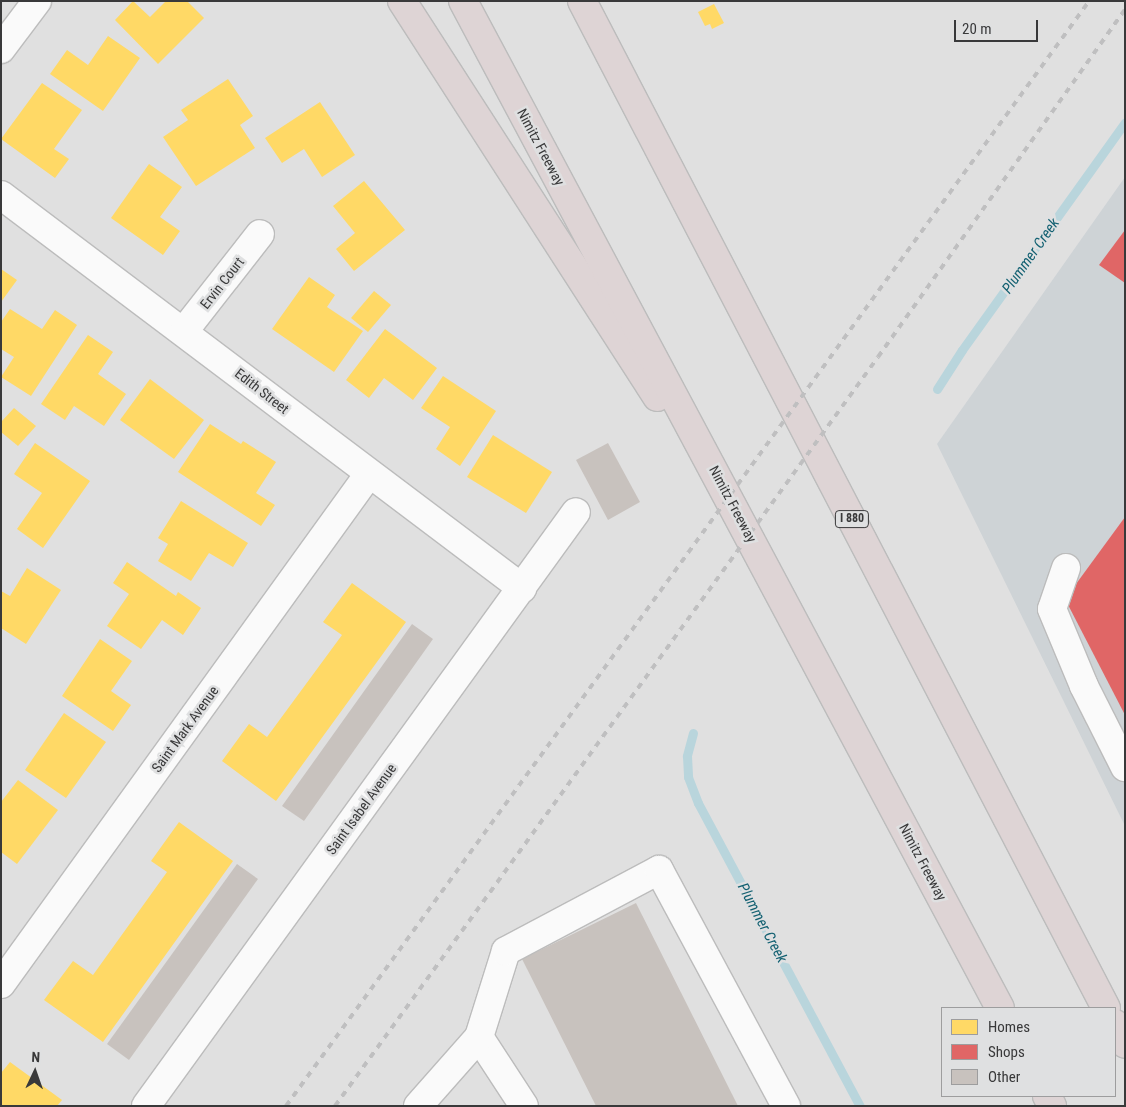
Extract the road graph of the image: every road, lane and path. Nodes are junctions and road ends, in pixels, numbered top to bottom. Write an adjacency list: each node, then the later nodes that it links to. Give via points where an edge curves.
1 (37, 1): 7 (street)
2 (402, 1): 13 (highway)
3 (463, 1): 13 (highway, Nimitz Freeway)
4 (582, 1): 6 (highway, I 880)
5 (592, 1): 6 (highway)
6 (598, 30): 19 (highway, I 880)
7 (1, 49)
8 (1, 195): 10 (street, Edith Street)
9 (260, 234): 10 (street, Ervin Court)
10 (184, 331): 11 (street, Edith Street)
11 (369, 474): 15 (street, Edith Street); 17 (street, Saint Mark Avenue)
12 (576, 512): 15 (street, Saint Isabel Avenue)
13 (766, 566): 18 (highway, Nimitz Freeway)
14 (1066, 568): 16 (street, via 1052,608 1084,686)
15 (522, 588): 23 (street, Saint Isabel Avenue)
16 (1125, 767)
17 (1, 984)
18 (999, 1007)
19 (1105, 1007)
20 (1116, 1026): 22 (highway)
21 (479, 1036): 24 (street); 25 (street); 26 (street, via 506,951 659,870)
22 (1125, 1044)
23 (146, 1106)
24 (418, 1106)
25 (524, 1106)
26 (786, 1106)

